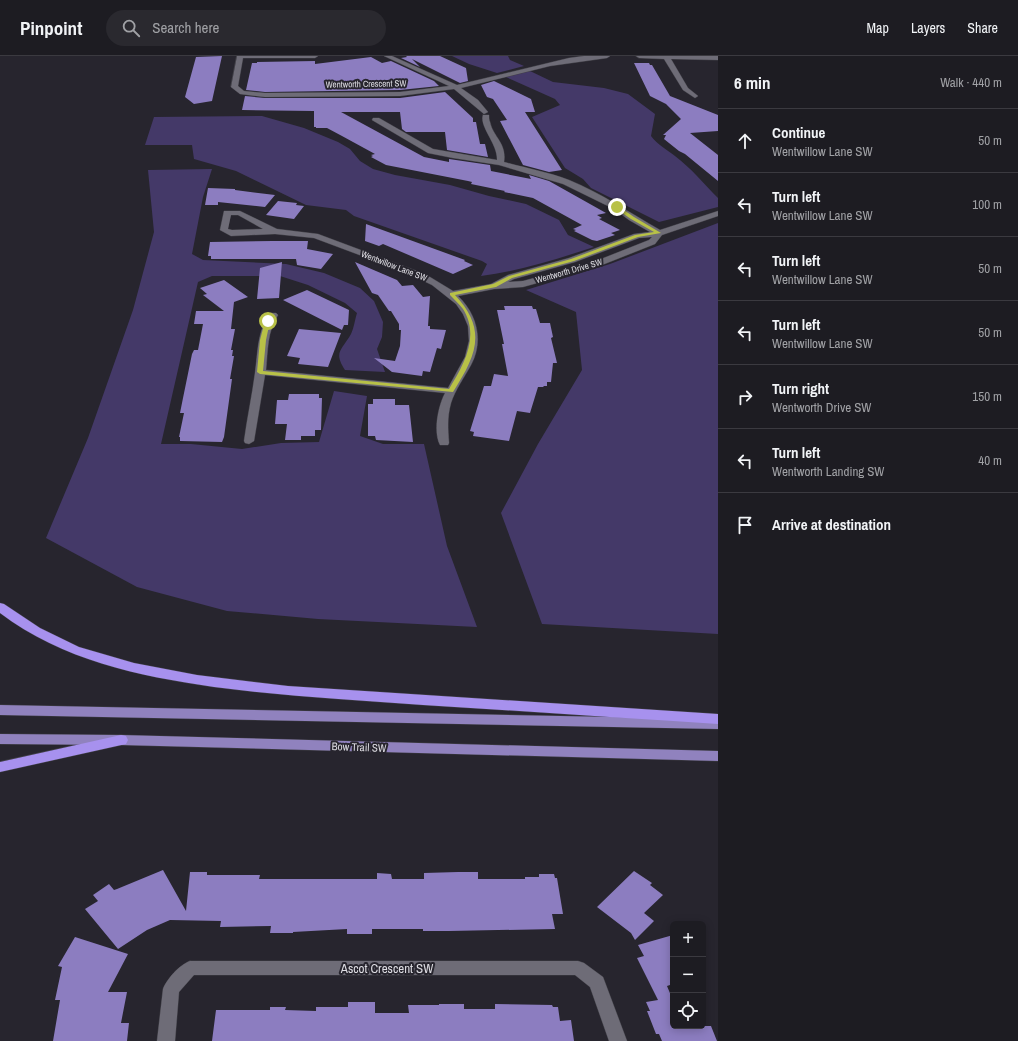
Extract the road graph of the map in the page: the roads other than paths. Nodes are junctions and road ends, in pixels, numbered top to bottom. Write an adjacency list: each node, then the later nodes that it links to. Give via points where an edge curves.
1 (240, 56): 2 (street); 8 (street, Wentworth Crescent SW, via 234,87 245,93 394,94)
2 (315, 56)
3 (387, 56): 8 (street, Wentworth Crescent SW)
4 (607, 56): 8 (street, via 548,63)
5 (639, 56): 6 (street)
6 (666, 56): 7 (street); 9 (street, via 685,89)
7 (718, 58)
8 (456, 87): 11 (street, via 480,107 485,115 486,122 501,149)
9 (695, 96)
10 (376, 120): 11 (street, via 431,150)
11 (500, 163): 14 (street, via 566,182 617,207)
12 (718, 213): 14 (street, Wentworth Drive SW)
13 (275, 231): 13 (street, Wentwillow Lane SW, via 240,213 227,213 224,230); 15 (street, Wentwillow Lane SW, via 315,236 420,274)
14 (659, 233): 15 (street, Wentworth Drive SW, via 652,242 599,263 524,284 494,286)
15 (452, 294): 18 (street, Wentwillow Lane SW, via 469,316 473,338 470,356)
16 (273, 315): 17 (street, via 268,321 263,340)
17 (260, 372): 18 (street); 19 (street)
18 (451, 391): 20 (street, Wentwillow Lane SW, via 443,414)
19 (249, 441)
20 (444, 443)
21 (0, 607): 23 (highway, via 49,639 85,654 172,675 288,691)
22 (0, 710): 24 (main road)
23 (718, 719)
24 (718, 724)
25 (0, 739): 26 (main road, Bow Trail SW)
26 (121, 740): 27 (main road, Bow Trail SW); 28 (highway)
27 (718, 756)
28 (0, 767)
29 (166, 1041): 30 (street, Ascot Crescent SW, via 170,989 190,968 578,968 597,982)
30 (618, 1041)

